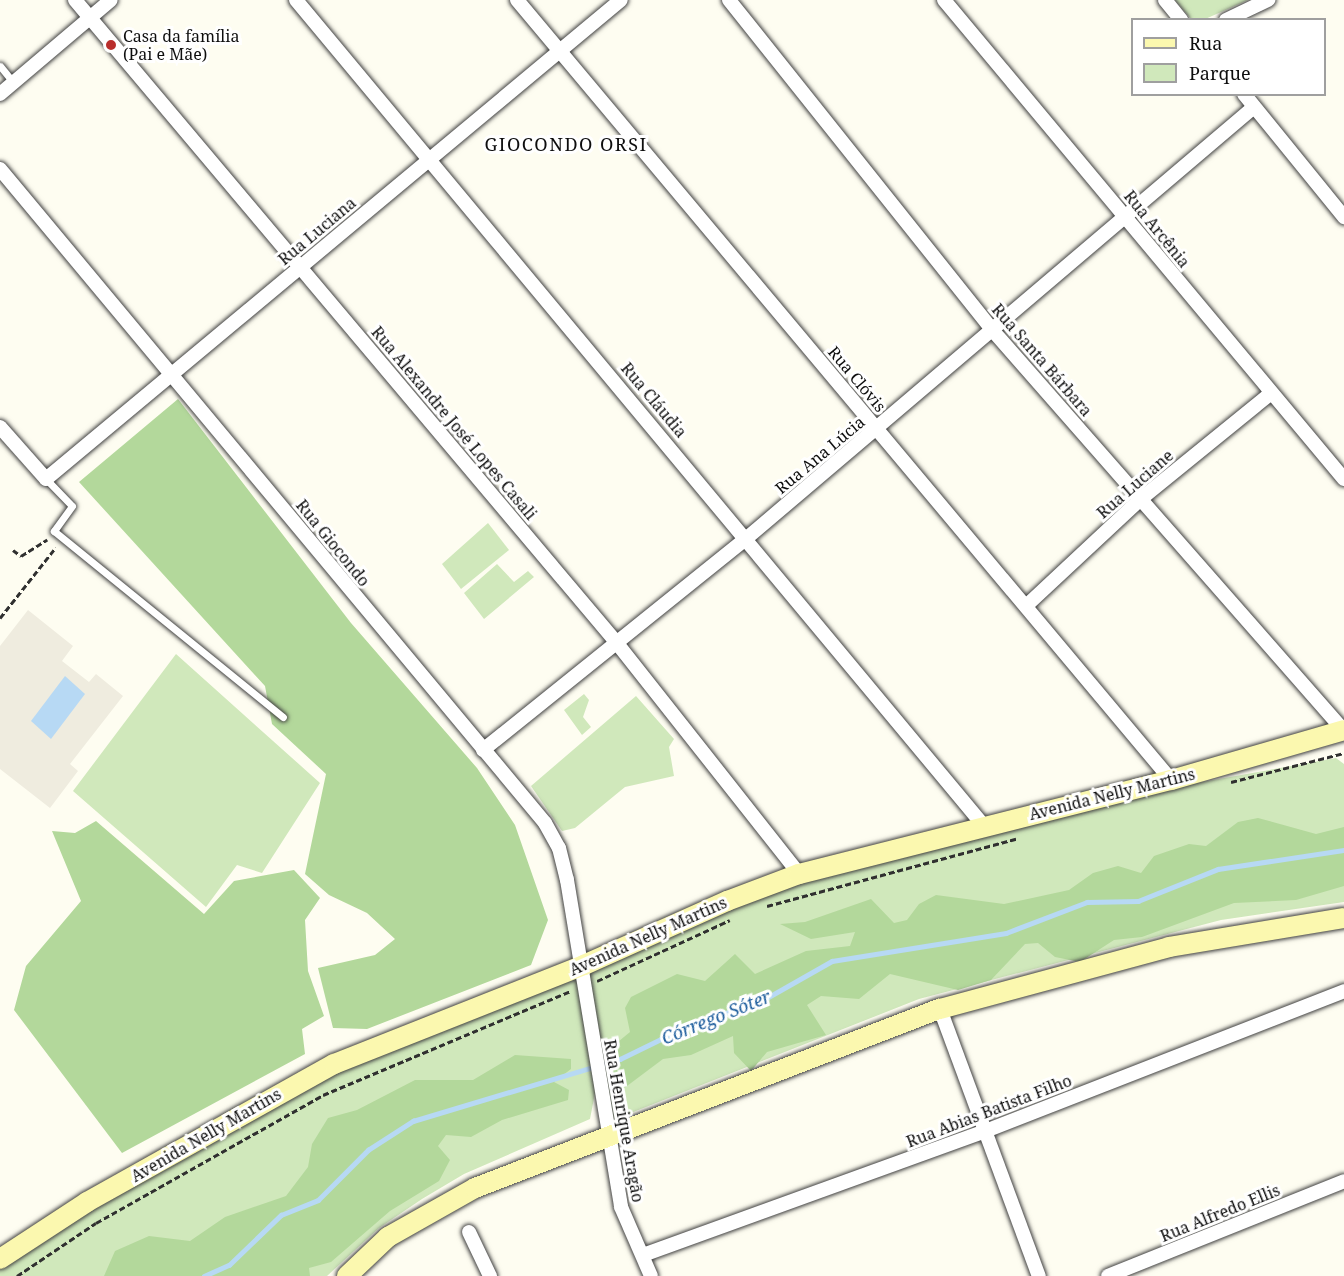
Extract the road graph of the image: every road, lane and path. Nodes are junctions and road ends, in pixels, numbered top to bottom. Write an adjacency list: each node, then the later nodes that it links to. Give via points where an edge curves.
1 (75, 0): 10 (street, Rua Alexandre José Lopes Casali)
2 (111, 0): 10 (street)
3 (296, 0): 19 (street, Rua Cláudia)
4 (517, 0): 13 (street, Rua Clóvis)
5 (621, 0): 13 (street, Rua Luciana)
6 (729, 0): 24 (street, Rua Santa Bárbara)
7 (944, 0): 21 (street, Rua Arcênia)
8 (1165, 0): 11 (street)
9 (1268, 0): 12 (street)
10 (90, 17): 15 (street); 23 (street, Rua Alexandre José Lopes Casali)
11 (1179, 18)
12 (1230, 18)
13 (560, 52): 19 (street, Rua Luciana); 28 (street, Rua Clóvis)
14 (0, 66): 15 (lane)
15 (14, 82): 16 (street)
16 (0, 94)
17 (1246, 96): 18 (street)
18 (1254, 106): 21 (street, Rua Ana Lúcia); 22 (street)
19 (429, 158): 23 (street, Rua Luciana); 32 (street, Rua Cláudia)
20 (0, 169): 25 (street, Rua Giocondo)
21 (1124, 214): 24 (street, Rua Ana Lúcia); 26 (street, Rua Arcênia)
22 (1344, 217)
23 (301, 267): 25 (street, Rua Luciana); 38 (street, Rua Alexandre José Lopes Casali)
24 (994, 332): 28 (street, Rua Ana Lúcia); 31 (street, Rua Santa Bárbara)
25 (173, 372): 29 (street, Rua Luciana); 41 (street, Rua Giocondo)
26 (1271, 393): 30 (street, Rua Arcênia); 31 (street, Rua Luciane)
27 (0, 427): 29 (street)
28 (878, 429): 32 (street, Rua Ana Lúcia); 36 (street, Rua Clóvis)
29 (41, 474): 35 (lane, via 72,506 54,531)
30 (1344, 479)
31 (1142, 498): 36 (street, Rua Luciane); 40 (street, Rua Santa Bárbara)
32 (748, 537): 38 (street, Rua Ana Lúcia); 45 (street, Rua Cláudia)
33 (56, 547): 34 (path, via 46,539 21,556); 35 (path); 37 (path)
34 (13, 550)
35 (79, 550): 39 (lane)
36 (1026, 606): 43 (street, Rua Clóvis)
37 (0, 618)
38 (616, 642): 41 (street, Rua Ana Lúcia); 47 (street, Rua Alexandre José Lopes Casali)
39 (283, 717)
40 (1344, 731): 43 (main road, Avenida Nelly Martins)
41 (483, 750): 51 (street, Rua Giocondo, via 560,848)
42 (1344, 753): 44 (path)
43 (1171, 780): 45 (main road, Avenida Nelly Martins)
44 (1223, 784)
45 (983, 825): 47 (main road, Avenida Nelly Martins)
46 (1027, 836): 48 (path)
47 (799, 873): 51 (main road, Avenida Nelly Martins)
48 (763, 908)
49 (1344, 918): 54 (main road, via 1169,947)
50 (734, 919): 52 (path)
51 (584, 965): 52 (street, Rua Henrique Aragão); 60 (main road, Avenida Nelly Martins, via 334,1064 87,1202)
52 (585, 986): 56 (street, Rua Henrique Aragão); 61 (path, via 323,1095 96,1223)
53 (1344, 991): 55 (street, Rua Abias Batista Filho)
54 (940, 1009): 55 (street); 56 (main road)
55 (983, 1132): 59 (street, Rua Abias Batista Filho); 65 (street)
56 (607, 1134): 59 (street, Rua Henrique Aragão, via 621,1207); 62 (main road, via 437,1209 388,1237)
57 (1344, 1181): 66 (street, Rua Alfredo Ellis)
58 (469, 1232): 63 (street)
59 (643, 1255): 64 (street, Rua Henrique Aragão)
60 (0, 1259)
61 (17, 1276)
62 (346, 1276)
63 (490, 1276)
64 (651, 1276)
65 (1039, 1276)
66 (1107, 1276)

